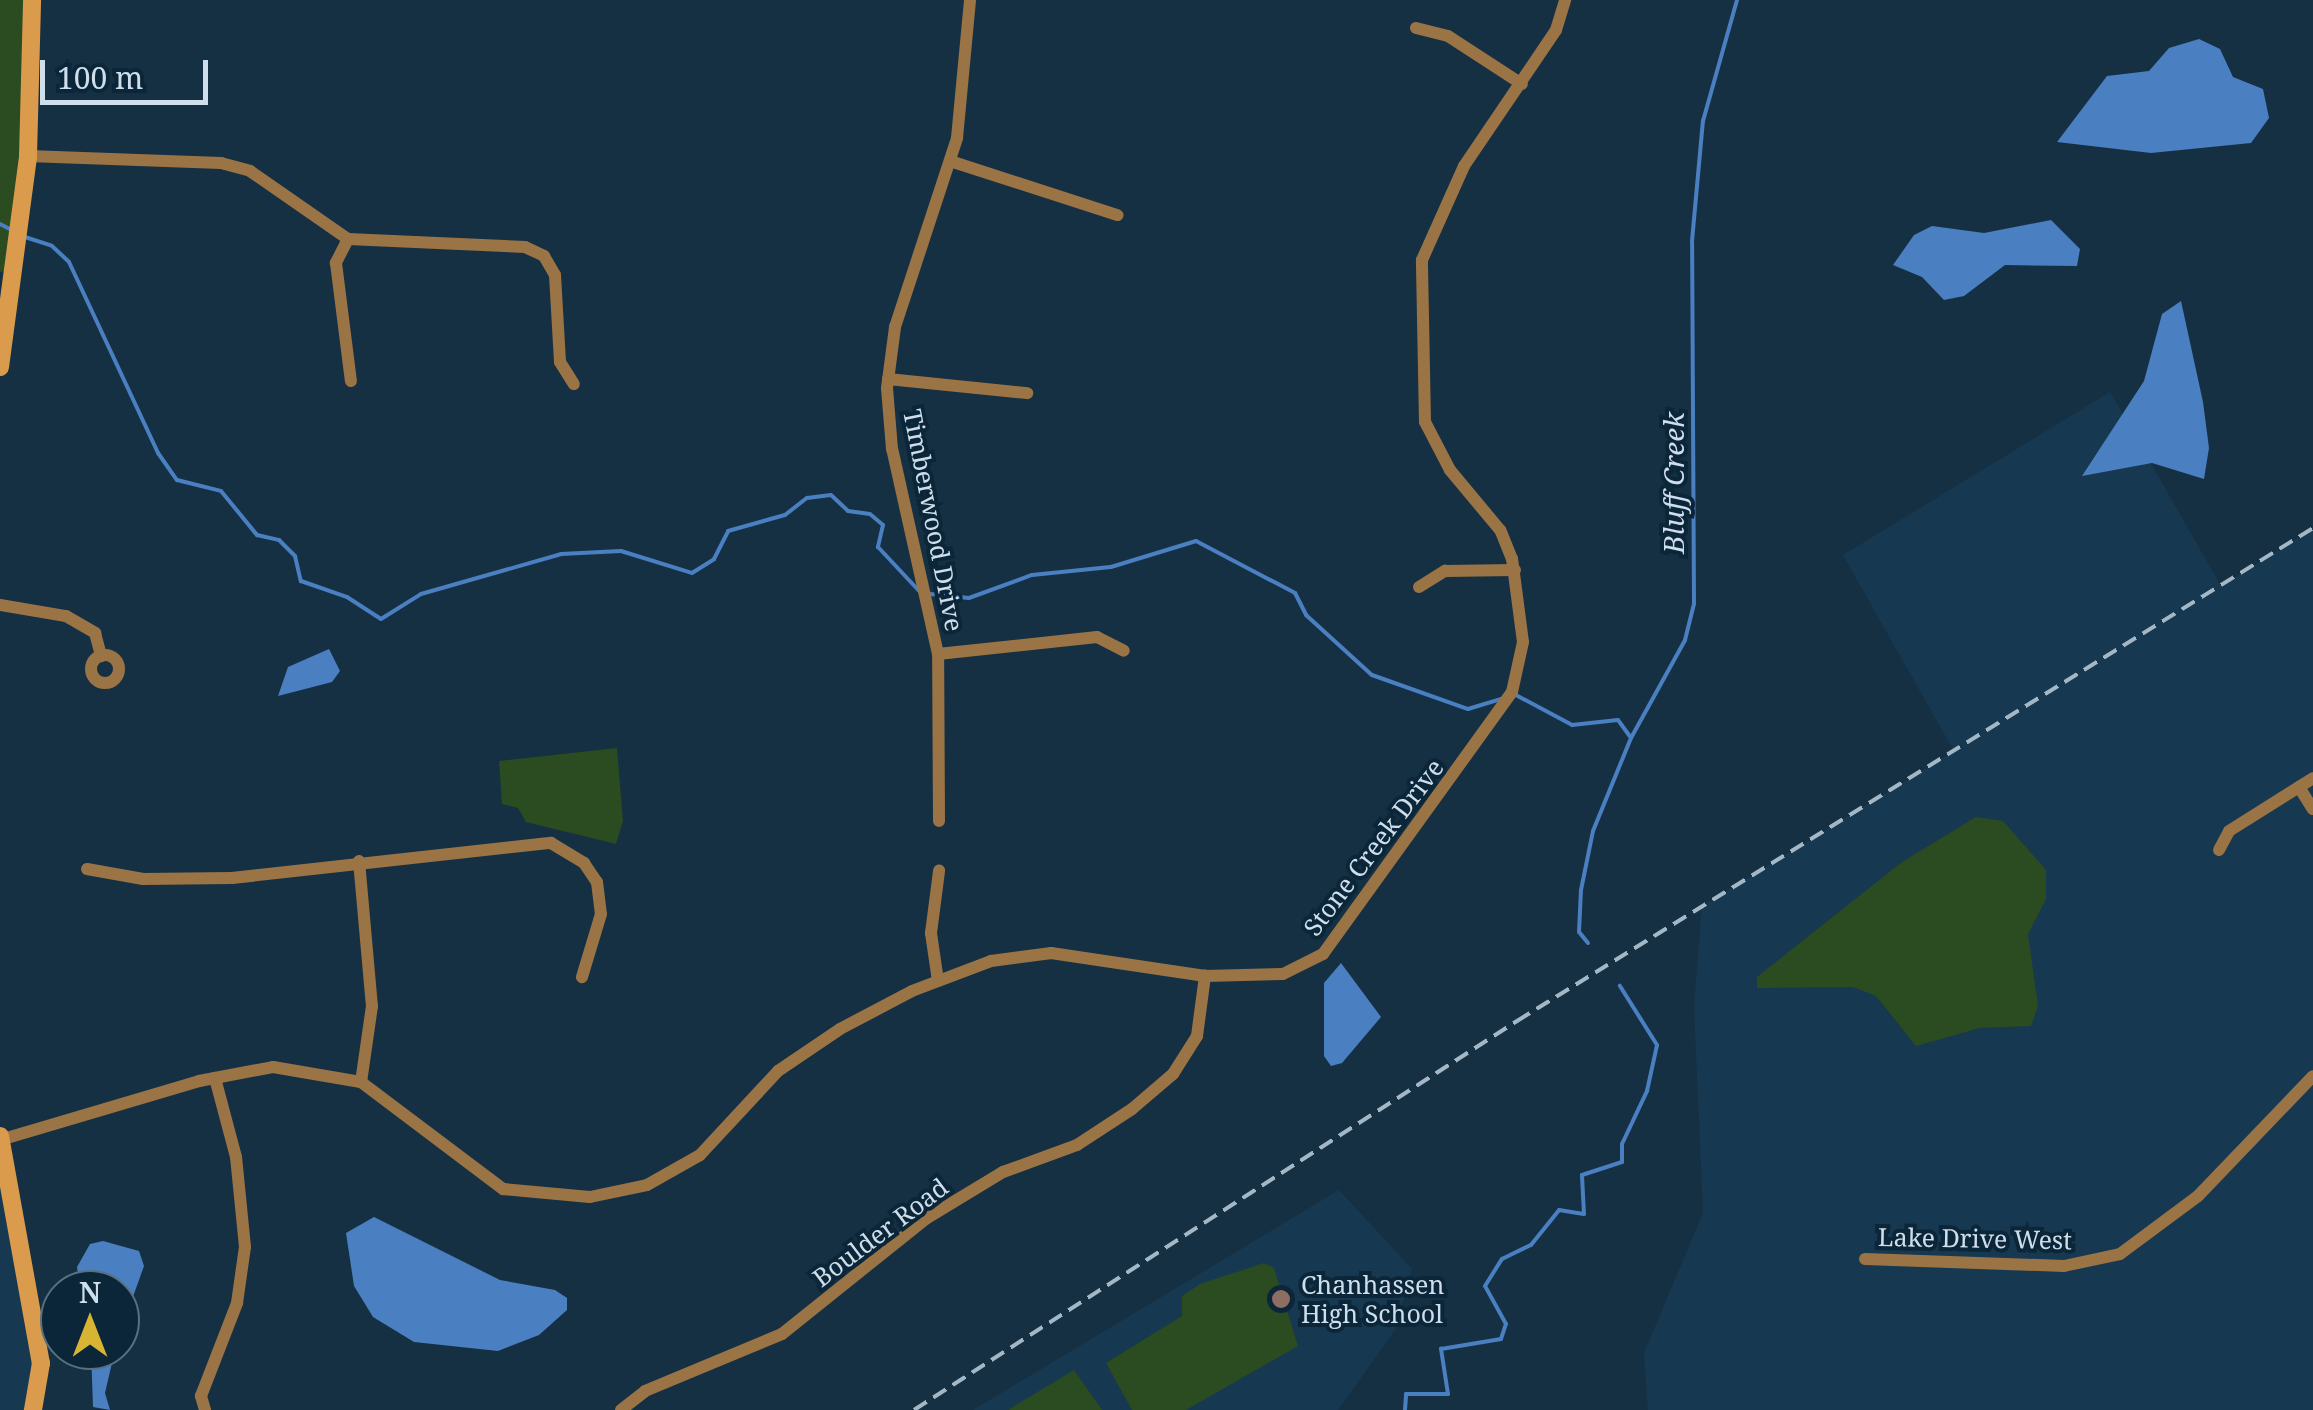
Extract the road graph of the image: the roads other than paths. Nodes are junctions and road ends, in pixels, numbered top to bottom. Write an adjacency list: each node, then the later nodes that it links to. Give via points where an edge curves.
1 (32, 0): 6 (street)
2 (970, 0): 7 (street, Timberwood Drive)
3 (1565, 0): 5 (street, Stone Creek Drive, via 1556,30)
4 (1416, 28): 5 (street, via 1448,36)
5 (1522, 84): 15 (street, Stone Creek Drive, via 1464,166 1422,260 1424,422 1450,470 1500,530)
6 (28, 156): 9 (street, via 221,163 250,171); 10 (street)
7 (950, 161): 8 (street); 11 (street, Timberwood Drive, via 895,327)
8 (1117, 215)
9 (348, 239): 12 (street, via 336,264); 13 (street, via 525,247 544,256 555,275 560,362)
10 (0, 367)
11 (888, 379): 14 (street); 19 (street, Timberwood Drive, via 892,449)
12 (351, 381)
13 (574, 384)
14 (1027, 393)
15 (1514, 570): 16 (street, via 1445,571); 29 (street, Stone Creek Drive, via 1523,642 1512,692 1366,899 1323,954 1283,974)
16 (1419, 587)
17 (0, 605): 20 (street, via 66,616 95,633)
18 (1124, 650): 19 (street, via 1097,637)
19 (938, 654): 24 (street, Timberwood Drive)
20 (101, 656)
21 (2313, 778): 22 (street)
22 (2299, 787): 23 (street); 25 (street, via 2229,831)
23 (2313, 809)
24 (938, 820)
25 (2218, 850)
26 (359, 861): 27 (street, via 232,878 143,879); 30 (street, via 551,843 584,863 597,882 600,914); 34 (street, via 372,1006)
27 (87, 869)
28 (938, 871): 31 (street, via 931,933)
29 (1205, 976): 31 (street, Stone Creek Drive, via 1051,953 991,961); 39 (street, Boulder Road, via 1197,1036 1172,1074 1132,1109 1077,1145 1003,1172 926,1218 782,1334 645,1391)
30 (582, 977)
31 (938, 981): 34 (street, Stone Creek Drive, via 840,1029 778,1071 700,1156 647,1185 590,1197 503,1189)
32 (2313, 1076): 36 (street, Lake Drive West, via 2198,1196 2120,1254 2064,1266)
33 (215, 1078): 34 (street, Stone Creek Drive, via 274,1067); 35 (street, Stone Creek Drive); 38 (street, via 236,1157 245,1230 237,1302 208,1368)
34 (361, 1082)
35 (0, 1139): 37 (street, via 42,1363)
36 (1864, 1258)
37 (33, 1410)
38 (205, 1410)
39 (621, 1410)

